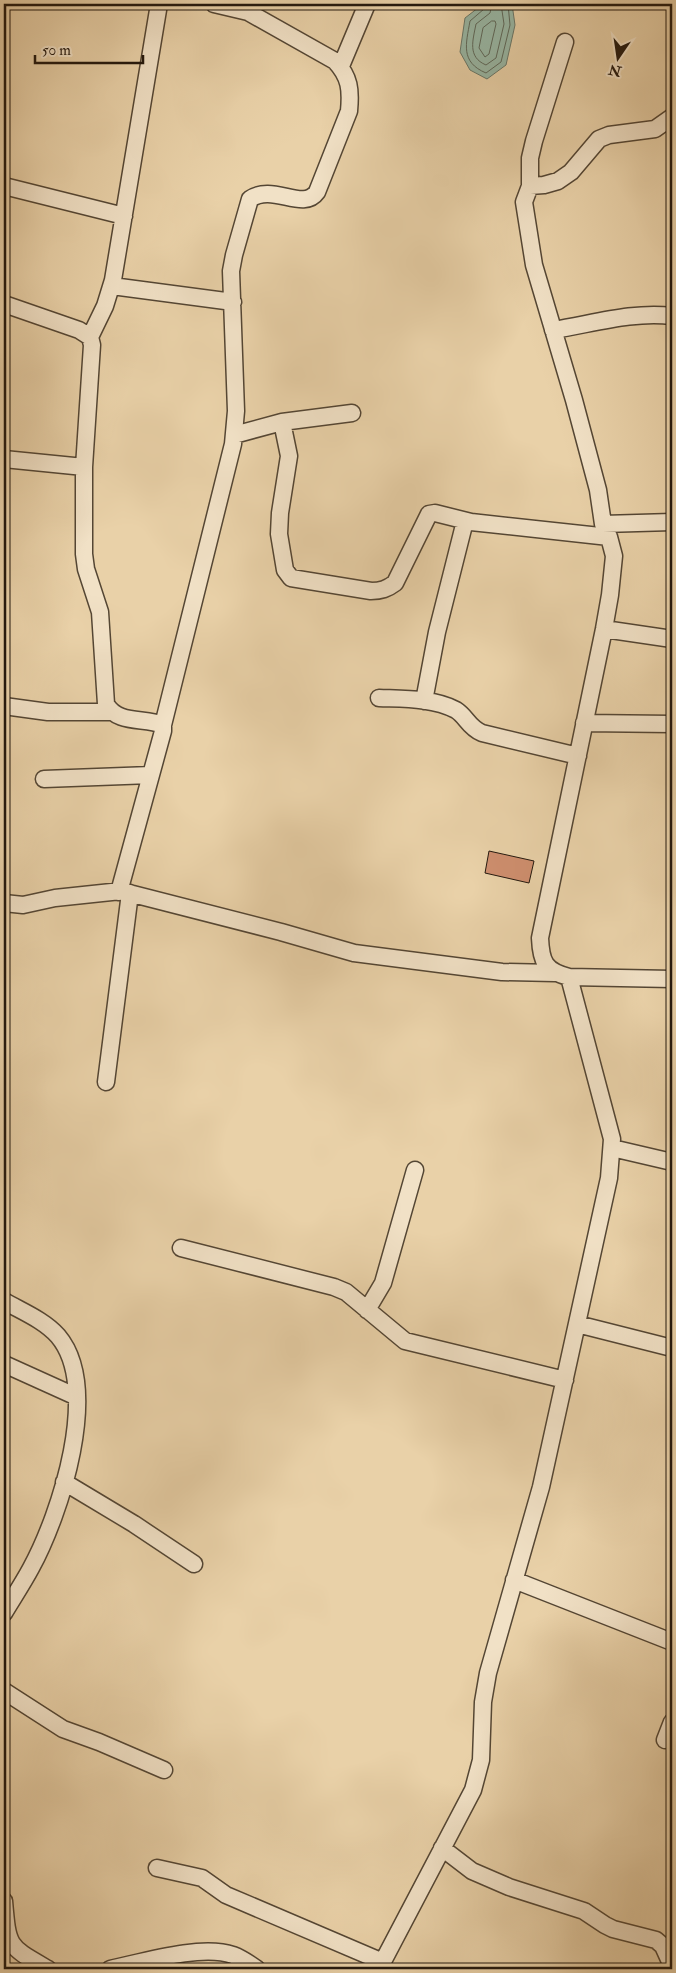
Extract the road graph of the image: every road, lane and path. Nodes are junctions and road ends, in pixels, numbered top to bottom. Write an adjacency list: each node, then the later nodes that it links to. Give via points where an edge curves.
1 (159, 4): 9 (street)
2 (214, 4): 5 (street, via 248,12 323,53)
3 (367, 4): 5 (street)
4 (565, 42): 8 (street, via 530,158)
5 (340, 66): 11 (street, via 350,87 349,111 317,192 313,198 305,200 265,193 250,199 234,255)
6 (672, 117): 8 (street, via 655,129 599,139 571,172 558,181)
7 (4, 186): 9 (street)
8 (530, 186): 14 (street, via 524,202 531,247)
9 (124, 216): 10 (street)
10 (112, 286): 11 (street); 15 (street)
11 (233, 302): 18 (street)
12 (4, 304): 15 (street)
13 (672, 316): 14 (street, via 639,315)
14 (553, 330): 23 (street, via 598,490)
15 (90, 336): 20 (street)
16 (352, 413): 17 (street)
17 (282, 422): 18 (street); 21 (street, via 289,456 279,534 285,570 291,578 381,591 395,583 429,514)
18 (234, 434): 32 (street)
19 (4, 459): 20 (street)
20 (84, 467): 29 (street, via 84,554 100,612 106,704)
21 (465, 521): 23 (street); 27 (street, via 436,632)
22 (672, 522): 23 (street)
23 (606, 530): 24 (street, via 614,556)
24 (604, 629): 25 (street); 30 (street)
25 (672, 639)
26 (379, 698): 27 (street)
27 (424, 700): 33 (street, via 457,711 470,727 482,733)
28 (4, 706): 29 (street, via 48,712)
29 (111, 712): 32 (street, via 119,717)
30 (584, 723): 31 (street); 33 (street)
31 (672, 724)
32 (163, 725): 34 (street)
33 (578, 756): 38 (street, via 540,938 541,956 546,965)
34 (151, 774): 35 (street); 36 (street)
35 (44, 778)
36 (124, 892): 37 (street, via 109,891 23,905); 38 (street, via 354,953 502,972); 40 (street)
37 (4, 903)
38 (562, 975): 39 (street); 41 (street)
39 (672, 979)
40 (106, 1082)
41 (612, 1148): 42 (street); 47 (street, via 609,1178)
42 (672, 1162)
43 (415, 1170): 46 (street, via 382,1283)
44 (181, 1248): 46 (street, via 334,1287 346,1292)
45 (4, 1301): 51 (street, via 57,1335 74,1370)
46 (367, 1310): 50 (street, via 405,1341)
47 (577, 1324): 48 (street); 50 (street)
48 (672, 1348)
49 (4, 1364): 51 (street)
50 (565, 1380): 54 (street, via 541,1486)
51 (77, 1396): 52 (street, via 76,1431)
52 (64, 1482): 53 (street); 55 (street, via 32,1568)
53 (194, 1564)
54 (514, 1580): 56 (street); 61 (street, via 488,1673 483,1702 481,1760 473,1790)
55 (4, 1614)
56 (672, 1642)
57 (4, 1691): 60 (street, via 63,1730)
58 (672, 1722): 59 (street)
59 (665, 1740)
60 (164, 1770)
61 (442, 1848): 64 (street); 65 (street, via 472,1870 509,1887 584,1911 613,1929 656,1940 663,1946)
62 (157, 1868): 64 (street, via 202,1878 226,1895)
63 (4, 1901): 66 (street, via 11,1943 18,1952)
64 (381, 1966)
65 (672, 1966)
66 (48, 1969)
67 (110, 1969): 68 (street, via 190,1952 213,1952 233,1955)
68 (257, 1969)

